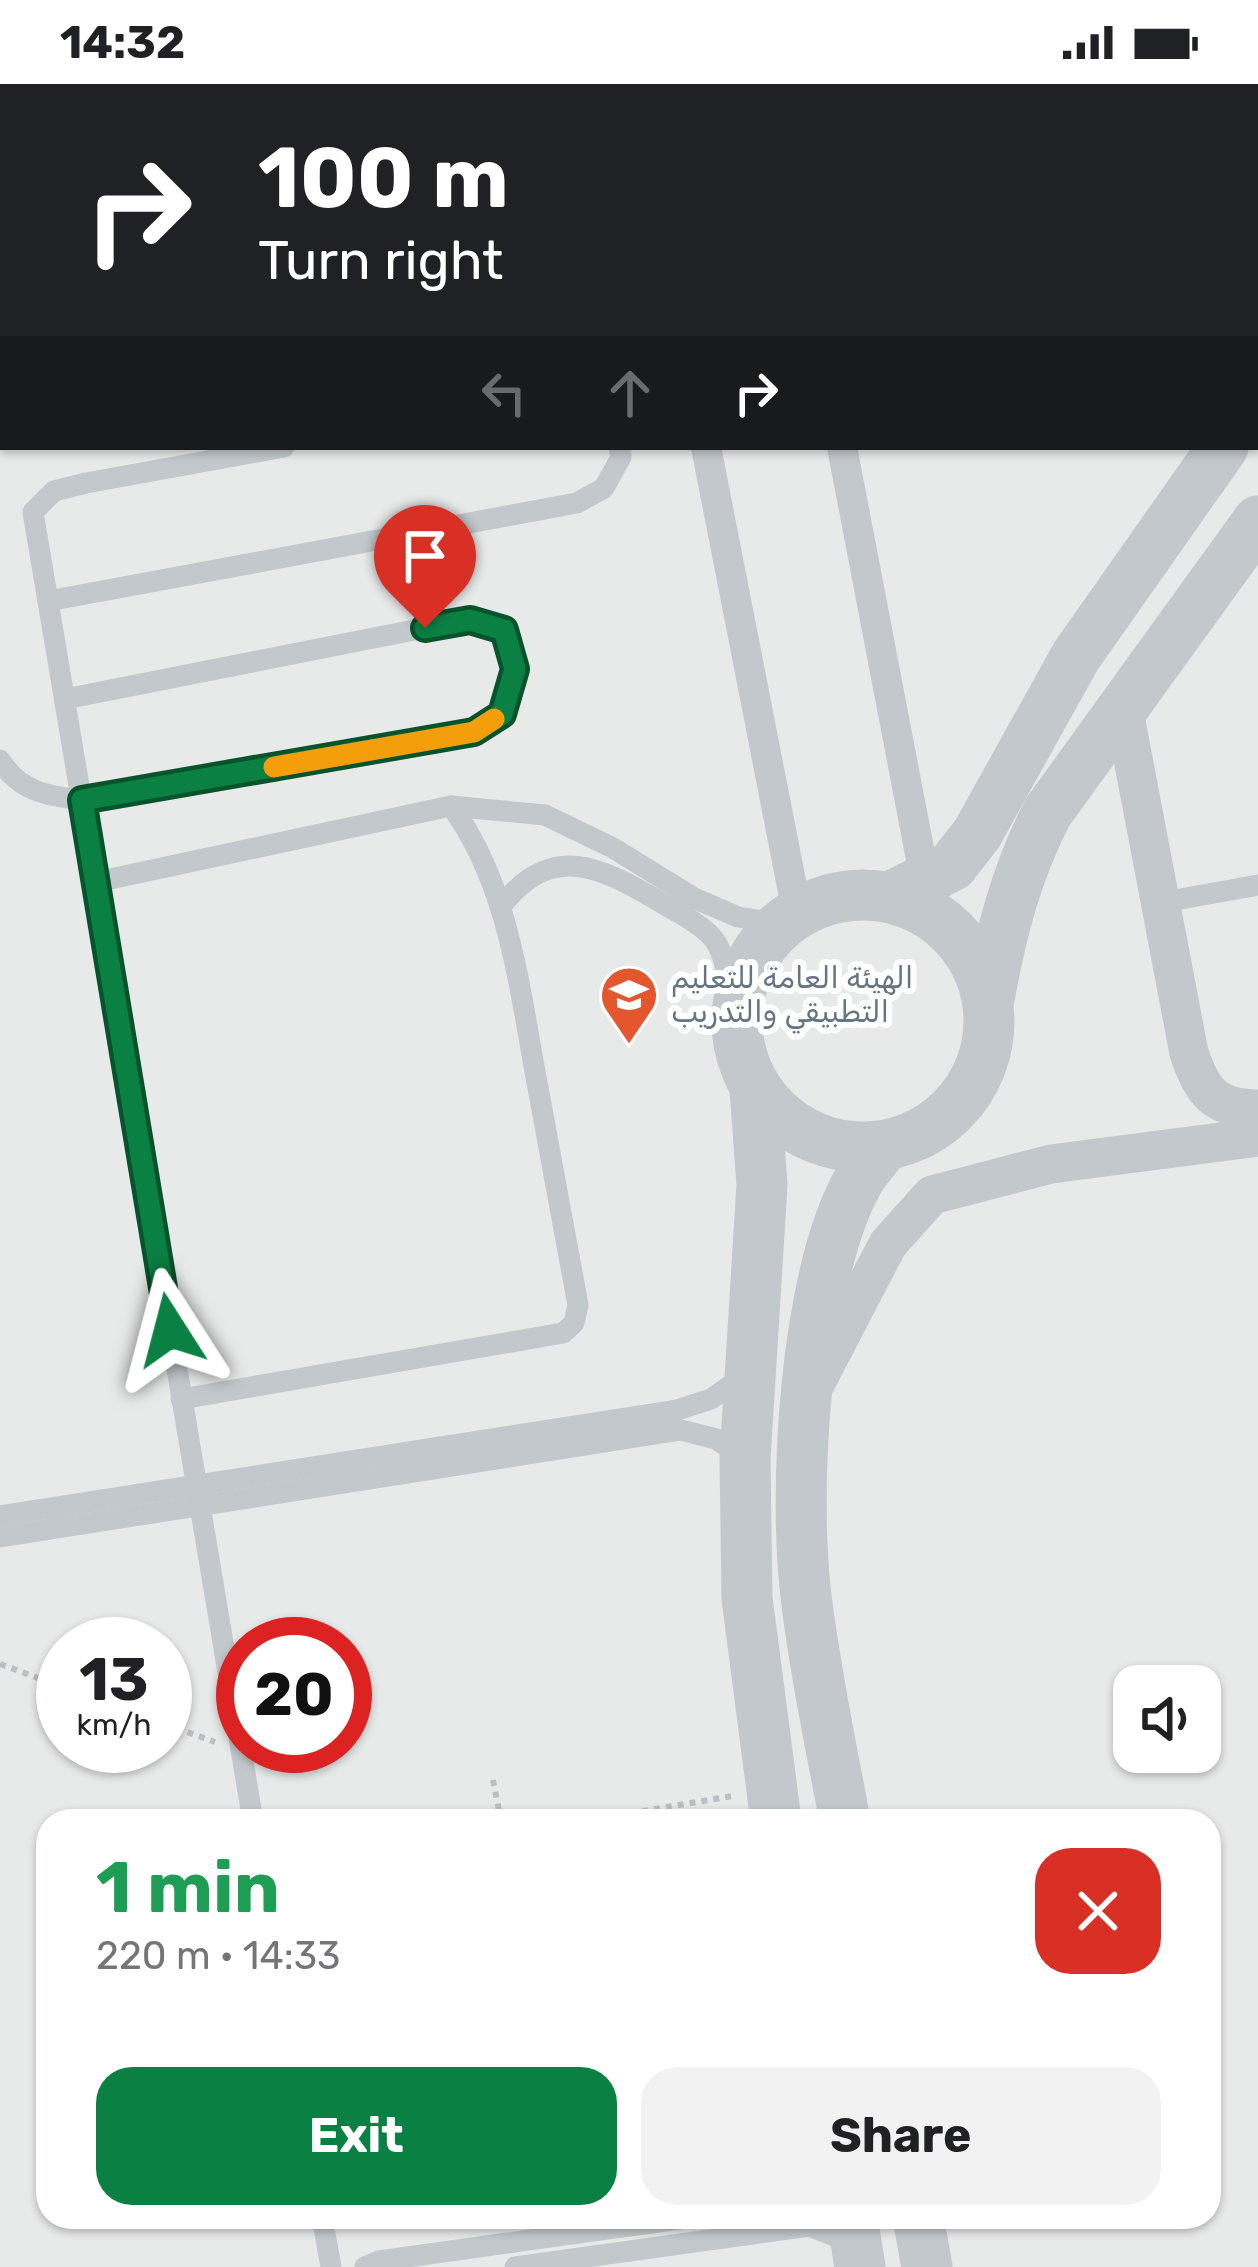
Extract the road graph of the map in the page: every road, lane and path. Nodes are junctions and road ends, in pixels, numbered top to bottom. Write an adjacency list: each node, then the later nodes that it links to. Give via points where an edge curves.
1 (268, 450): 7 (lane, via 54,491 33,512)
2 (620, 450): 7 (lane, via 604,488 577,503)
3 (707, 450): 18 (street)
4 (842, 450): 15 (street)
5 (1221, 450): 15 (street, via 1076,656 977,834 952,866)
6 (1258, 521): 9 (street)
7 (48, 601): 8 (lane)
8 (65, 699): 11 (lane); 11 (lane, via 470,620 504,630 515,669 502,714 474,732)
9 (1123, 706): 16 (street); 19 (street, via 1022,862)
10 (0, 760): 11 (lane, via 22,786)
11 (82, 800): 13 (lane)
12 (451, 806): 13 (lane); 17 (lane, via 476,839); 18 (lane, via 545,815 738,917)
13 (96, 882): 25 (lane)
14 (1258, 885): 16 (lane)
15 (909, 888): 18 (street, via 843,895); 19 (street, via 971,953)
16 (1158, 903): 21 (street, via 1199,1083 1211,1098)
17 (500, 908): 20 (lane, via 519,883 570,863 613,874 686,918 716,941); 25 (lane, via 578,1305 574,1323 563,1333)
18 (789, 918): 20 (street, via 744,977 736,1009)
19 (988, 1000): 23 (street, via 987,1049 967,1095 931,1129)
20 (746, 1065): 23 (street, via 789,1125 835,1146); 24 (street, via 762,1186)
21 (1258, 1109)
22 (1258, 1137): 26 (street, via 1051,1164 932,1195 888,1244)
23 (884, 1147): 26 (street, via 837,1228)
24 (753, 1366): 27 (street); 28 (lane, via 711,1400 676,1410)
25 (181, 1399): 28 (lane)
26 (806, 1402): 31 (street)
27 (745, 1459): 28 (lane, via 716,1439 681,1430); 32 (street)
28 (196, 1494): 29 (lane); 30 (lane); 33 (lane)
29 (0, 1516)
30 (0, 1537)
31 (806, 1594): 32 (street); 36 (street)
32 (747, 1598): 37 (street)
33 (217, 1617)
34 (0, 1664): 35 (path)
35 (36, 1677)
36 (826, 1717): 37 (street); 44 (street)
37 (761, 1727): 40 (street)
38 (245, 1773): 41 (lane)
39 (493, 1780): 42 (path)
40 (773, 1805): 43 (path)
41 (251, 1809)
42 (499, 1809)
43 (726, 1809)
44 (843, 1809)
45 (324, 2229): 51 (lane)
46 (606, 2229): 52 (lane)
47 (787, 2229): 53 (lane)
48 (817, 2229): 50 (lane)
49 (921, 2229): 54 (street)
50 (856, 2243)
51 (331, 2267)
52 (365, 2267)
53 (514, 2267)
54 (927, 2267)

